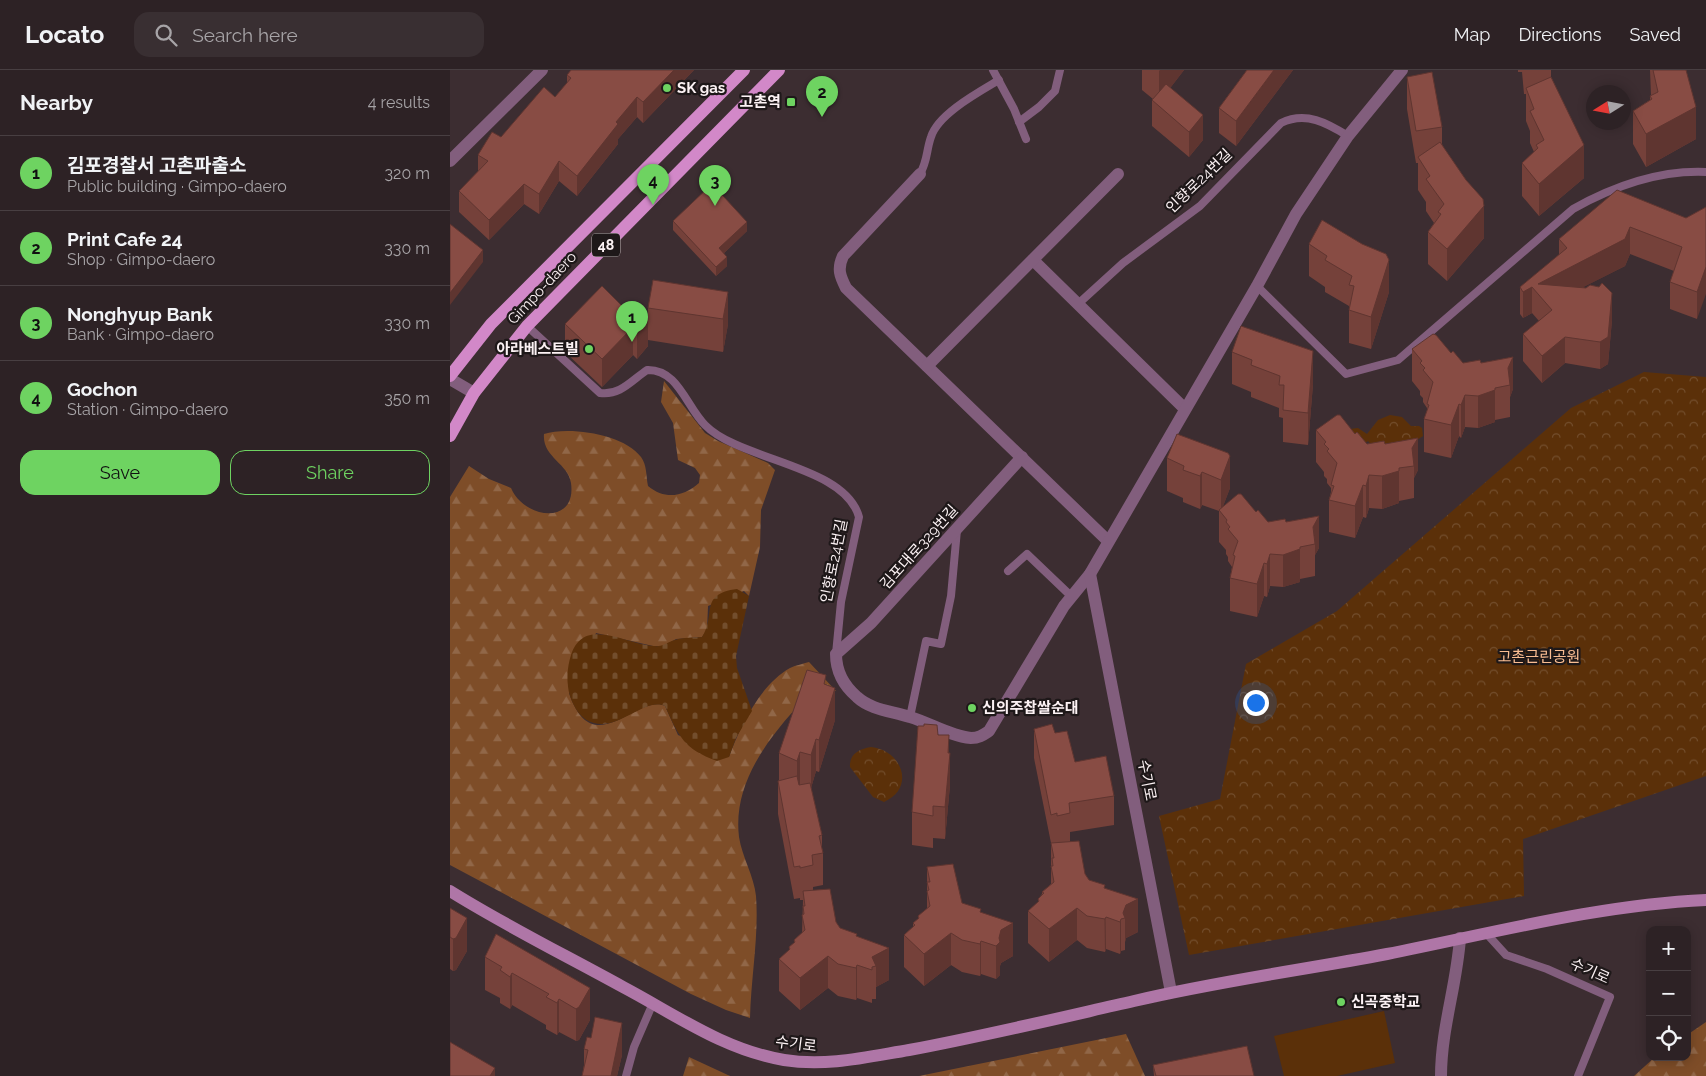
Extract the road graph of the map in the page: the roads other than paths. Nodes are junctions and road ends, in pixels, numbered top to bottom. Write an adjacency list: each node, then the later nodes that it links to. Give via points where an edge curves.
1 (542, 70): 11 (street)
2 (744, 70): 20 (main road, Gimpo-daero / 48, via 491,324)
3 (780, 70): 18 (main road, Gimpo-daero / 48)
4 (993, 70): 7 (lane)
5 (1060, 70): 8 (lane, via 1054,91)
6 (1402, 70): 9 (street, 인향로24번길)
7 (999, 80): 8 (lane); 13 (lane, via 965,101 936,127)
8 (1019, 122): 10 (lane)
9 (1348, 136): 16 (street, 인향로24번길, via 1296,214); 17 (lane, 인향로24번길, via 1325,122 1308,118 1281,122 1200,206 1123,263)
10 (1026, 139)
11 (450, 161)
12 (1706, 172): 16 (lane, via 1648,177 1605,191 1573,209 1398,360 1346,374)
13 (920, 174): 19 (street, via 843,256 839,265 846,288)
14 (1118, 174): 15 (street)
15 (1033, 260): 17 (street); 19 (street)
16 (1257, 286): 22 (street, 인향로24번길)
17 (1078, 304): 22 (street)
18 (527, 326): 21 (main road, Gimpo-daero / 48); 30 (lane, 인향로24번길, via 600,393 610,395 619,391 647,370 665,373 713,432 817,477 849,498 860,516 841,602)
19 (927, 366): 24 (street)
20 (450, 378): 21 (street)
21 (474, 393): 23 (main road, Gimpo-daero / 48)
22 (1186, 410): 26 (street, 인향로24번길)
23 (450, 436)
24 (1022, 457): 25 (street, 김포대로329번길); 26 (street)
25 (957, 530): 30 (street, 김포대로329번길, via 871,623); 31 (lane, via 951,596 941,644 926,642)
26 (1108, 542): 28 (street, 인향로24번길)
27 (1008, 571): 29 (lane, via 1027,554)
28 (1090, 574): 29 (street, 인향로24번길); 36 (street, 수기로)
29 (1071, 596): 31 (street, 인향로24번길, via 989,731 972,738)
30 (836, 654): 31 (street, 인향로24번길, via 840,677 857,697 872,706)
31 (910, 717)
32 (450, 891): 37 (street, 수기로)
33 (1706, 900): 34 (street, 수기로, via 1642,905)
34 (1486, 933): 35 (street, 수기로); 40 (lane, 수기로, via 1506,955 1610,997)
35 (1460, 938): 36 (street, 수기로, via 1389,954); 39 (street, via 1456,981 1441,1056)
36 (1171, 992): 37 (street, 수기로, via 969,1039 826,1063 754,1054 705,1033)
37 (653, 1003): 38 (lane, via 634,1047)
38 (626, 1076)
39 (1441, 1076)
40 (1578, 1076)

